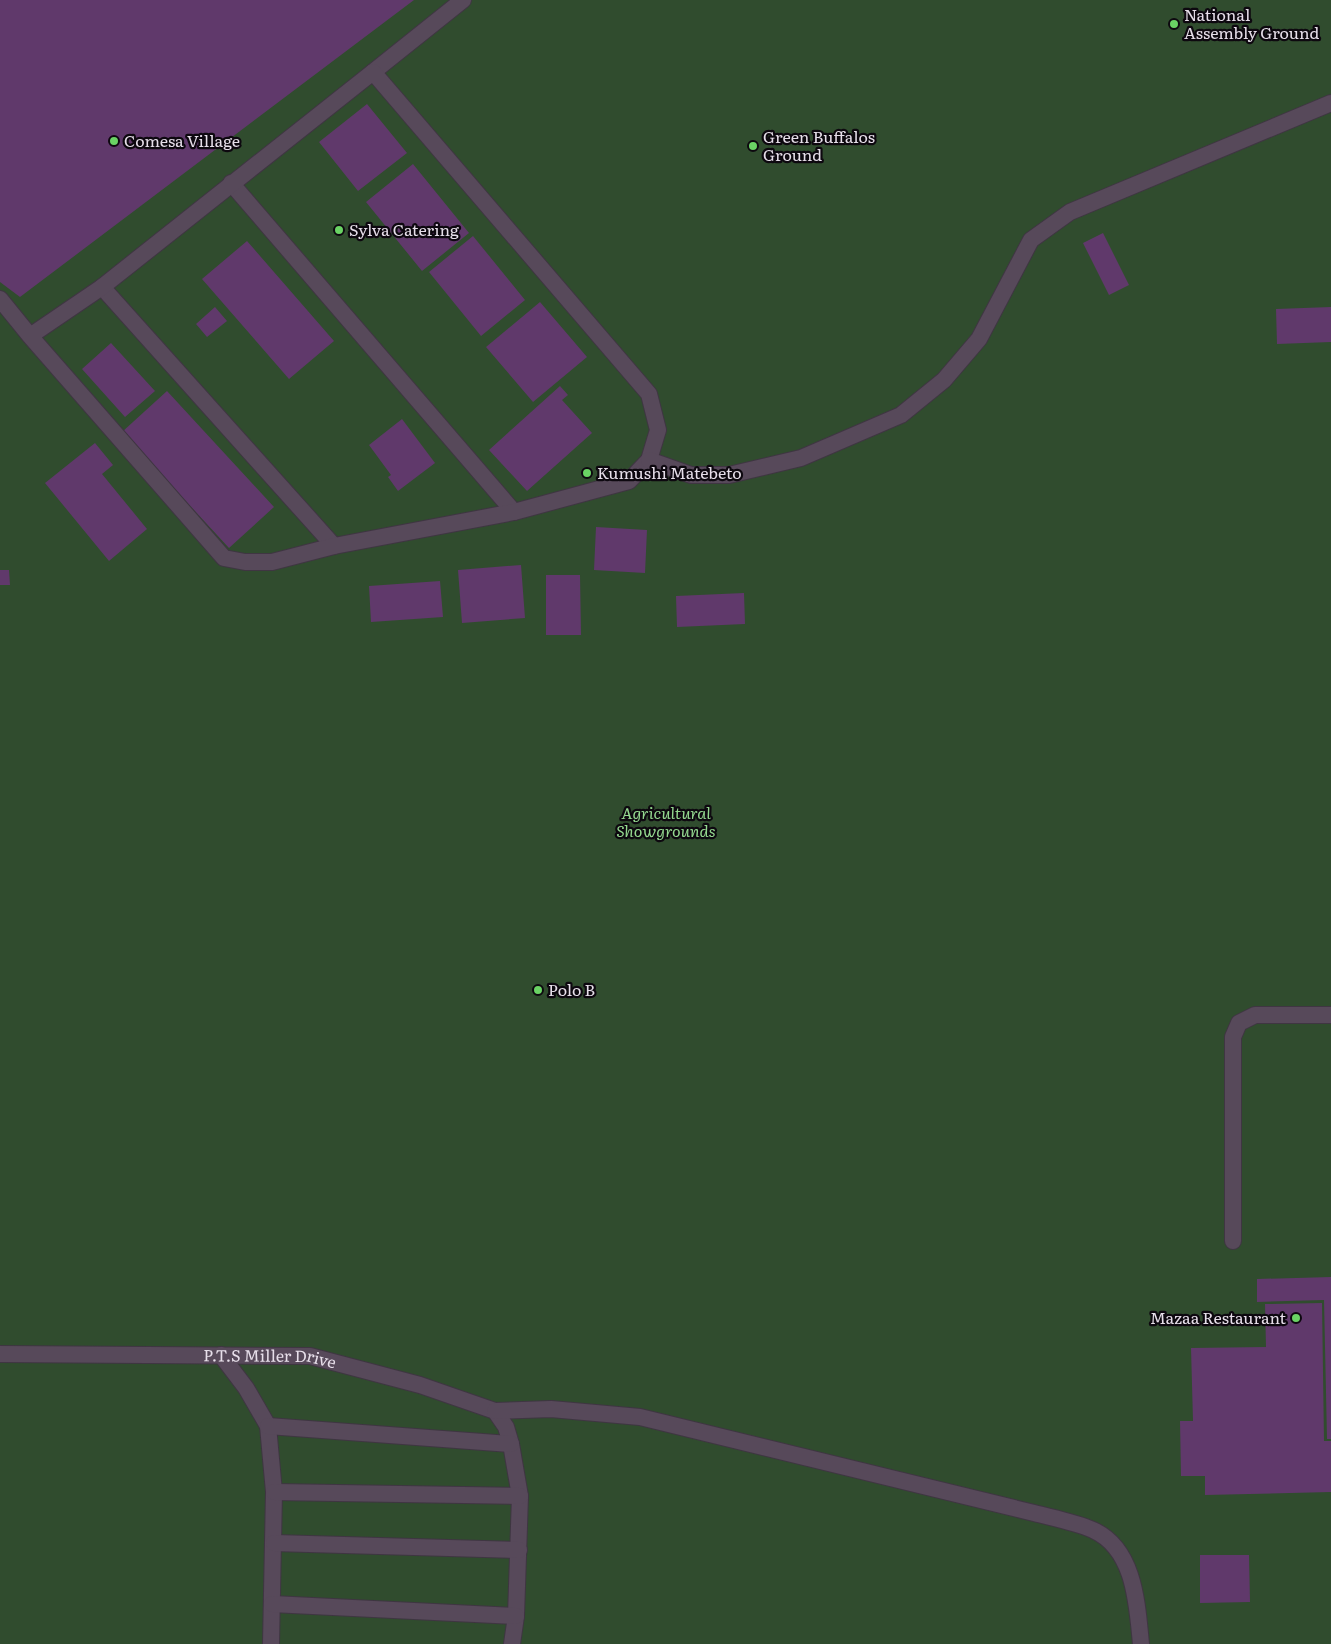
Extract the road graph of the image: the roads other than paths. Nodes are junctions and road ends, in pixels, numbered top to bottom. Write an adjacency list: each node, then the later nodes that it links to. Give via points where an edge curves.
1 (463, 0): 2 (lane)
2 (373, 72): 4 (lane); 8 (lane, via 649,394 658,430)
3 (1331, 103): 8 (lane, via 1070,212 1031,240 979,339 944,380 901,415 801,458 729,475 691,475)
4 (231, 183): 5 (lane); 9 (lane)
5 (102, 287): 7 (lane); 10 (lane)
6 (0, 299): 7 (lane)
7 (30, 336): 10 (lane, via 224,558 272,562)
8 (649, 460): 9 (lane, via 629,481)
9 (514, 512): 10 (lane)
10 (334, 546)
11 (1331, 1015): 12 (lane, via 1255,1015 1239,1023 1233,1038)
12 (1232, 1241)
13 (0, 1354): 14 (lane, P.T.S Miller Drive)
14 (221, 1355): 15 (lane, P.T.S Miller Drive, via 310,1356 420,1385); 16 (lane, via 246,1388)
15 (495, 1410): 17 (lane, via 506,1427); 26 (lane, P.T.S Miller Drive, via 551,1410 640,1417 1094,1530 1120,1551 1136,1595)
16 (268, 1426): 17 (lane); 18 (lane)
17 (511, 1444): 19 (lane)
18 (274, 1492): 19 (lane); 20 (lane)
19 (520, 1496): 21 (lane)
20 (274, 1543): 21 (lane); 22 (lane)
21 (519, 1550): 23 (lane)
22 (272, 1604): 23 (lane); 24 (lane)
23 (516, 1616): 25 (lane)
24 (271, 1644)
25 (512, 1644)
26 (1141, 1644)

